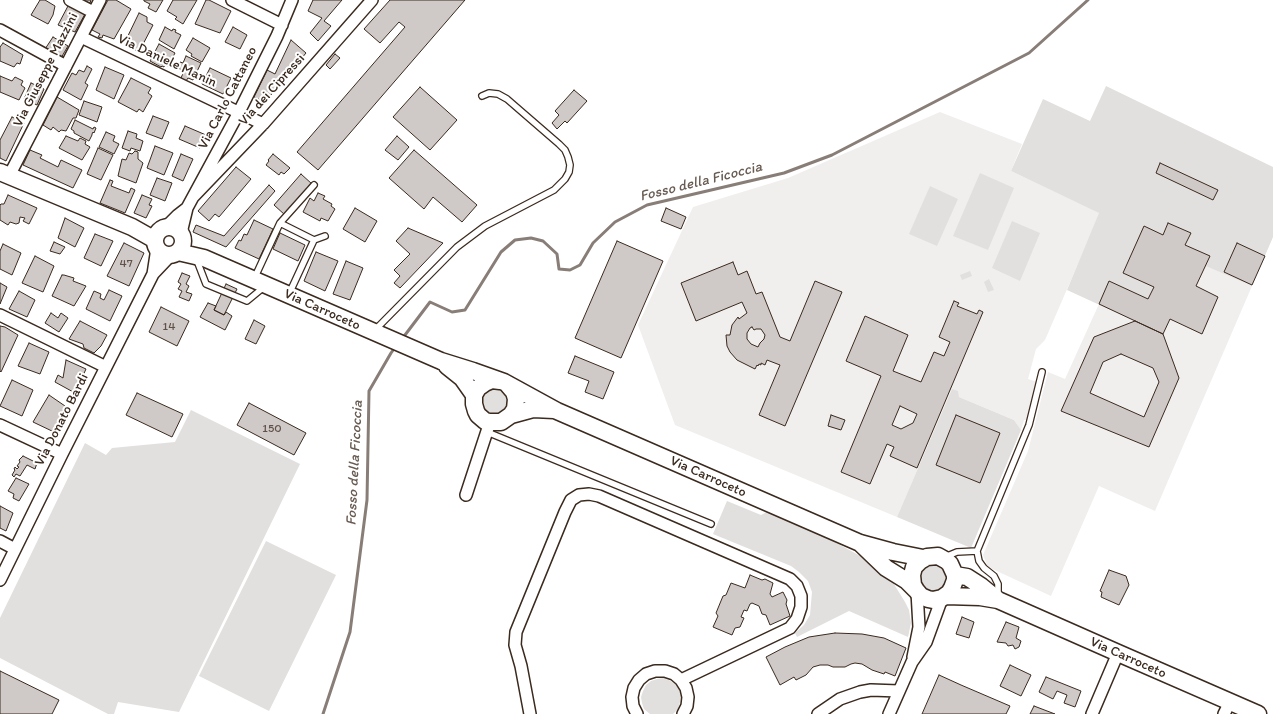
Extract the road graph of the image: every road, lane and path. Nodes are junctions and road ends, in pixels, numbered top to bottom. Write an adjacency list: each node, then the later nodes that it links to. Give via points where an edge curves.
1 (70, 0): 6 (street)
2 (100, 0): 6 (street, Via Giuseppe Mazzini)
3 (232, 0): 7 (street)
4 (292, 0): 7 (street, Via Carlo Cattaneo)
5 (372, 0): 13 (street, Via dei Cipressi)
6 (93, 12): 9 (street, Via Giuseppe Mazzini)
7 (282, 25): 12 (street, Via Carlo Cattaneo)
8 (0, 30): 10 (street)
9 (81, 37): 10 (street, Via Giuseppe Mazzini); 12 (street, Via Daniele Manin)
10 (66, 66): 14 (street, Via Giuseppe Mazzini)
11 (482, 96): 26 (lane, via 489,93 498,94 507,99 559,144 565,150 570,164 566,179 554,190 485,226 457,247)
12 (239, 112): 13 (street, Via Daniele Manin); 16 (street, Via Carlo Cattaneo)
13 (263, 124): 16 (street, Via dei Cipressi)
14 (5, 174): 20 (street, Via Carroceto)
15 (314, 185): 18 (lane)
16 (193, 198): 17 (street, Via Carlo Cattaneo)
17 (187, 208): 20 (street, Via Carlo Cattaneo); 20 (street, Via Carlo Cattaneo, via 178,215)
18 (280, 223): 21 (lane); 23 (lane)
19 (325, 236): 21 (lane)
20 (169, 240): 22 (street, Via Carroceto); 28 (street, Via Donato Bardi)
21 (314, 240): 24 (lane)
22 (200, 257): 23 (street, Via Carroceto); 23 (lane, via 206,284 247,301)
23 (260, 282): 24 (street, Via Carroceto)
24 (289, 295): 26 (street, Via Carroceto)
25 (0, 315): 28 (street)
26 (373, 332): 27 (street, Via Carroceto)
27 (441, 361): 30 (street, Via Carroceto); 31 (street, Via Carroceto, via 462,378)
28 (106, 367): 36 (street, Via Donato Bardi)
29 (1042, 372): 42 (lane, via 1029,425)
30 (504, 383): 31 (street, via 492,380 478,388); 32 (street, Via Carroceto); 33 (street, via 514,392 516,399 515,409)
31 (474, 395): 35 (street, Via Carroceto, via 476,411)
32 (557, 410): 33 (street, Via Carroceto, via 533,409); 40 (street, Via Carroceto)
33 (511, 415): 35 (street, Via Carroceto)
34 (0, 425): 36 (street)
35 (488, 427): 37 (street); 38 (lane)
36 (62, 454): 41 (street, Via Donato Bardi)
37 (466, 495)
38 (711, 524)
39 (0, 542): 41 (street)
40 (860, 543): 43 (street, Via Carroceto); 47 (street, Via Carroceto, via 886,568 908,581)
41 (15, 549): 46 (street, Via Donato Bardi)
42 (977, 551): 44 (lane, via 957,552); 49 (lane, via 979,561 994,576 998,584)
43 (923, 558): 44 (street, Via Carroceto); 47 (street, via 912,571)
44 (943, 558): 45 (street, via 950,564)
45 (955, 575): 48 (street, via 954,585); 49 (street, Via Carroceto, via 967,577)
46 (0, 580)
47 (916, 591): 48 (street, Via Carroceto, via 928,599); 51 (street, via 919,627)
48 (944, 597): 49 (street, Via Carroceto); 51 (street, via 926,642)
49 (998, 600): 50 (street, Via Carroceto)
50 (1118, 654): 54 (street, Via Carroceto); 60 (street)
51 (912, 662): 53 (street)
52 (681, 680): 55 (street, via 790,628 797,619 801,607 801,596 797,586 790,579 600,496 579,495 571,500 565,512 516,632 515,645); 56 (street, via 674,674 664,671 646,674 634,688 633,706); 57 (street, via 688,697)
53 (899, 691): 58 (street, via 860,692 840,699); 59 (street)
54 (1227, 708): 61 (street, Via Carroceto)
55 (530, 714)
56 (637, 714)
57 (683, 714)
58 (818, 714)
59 (889, 714)
60 (1092, 714)
61 (1258, 714)

